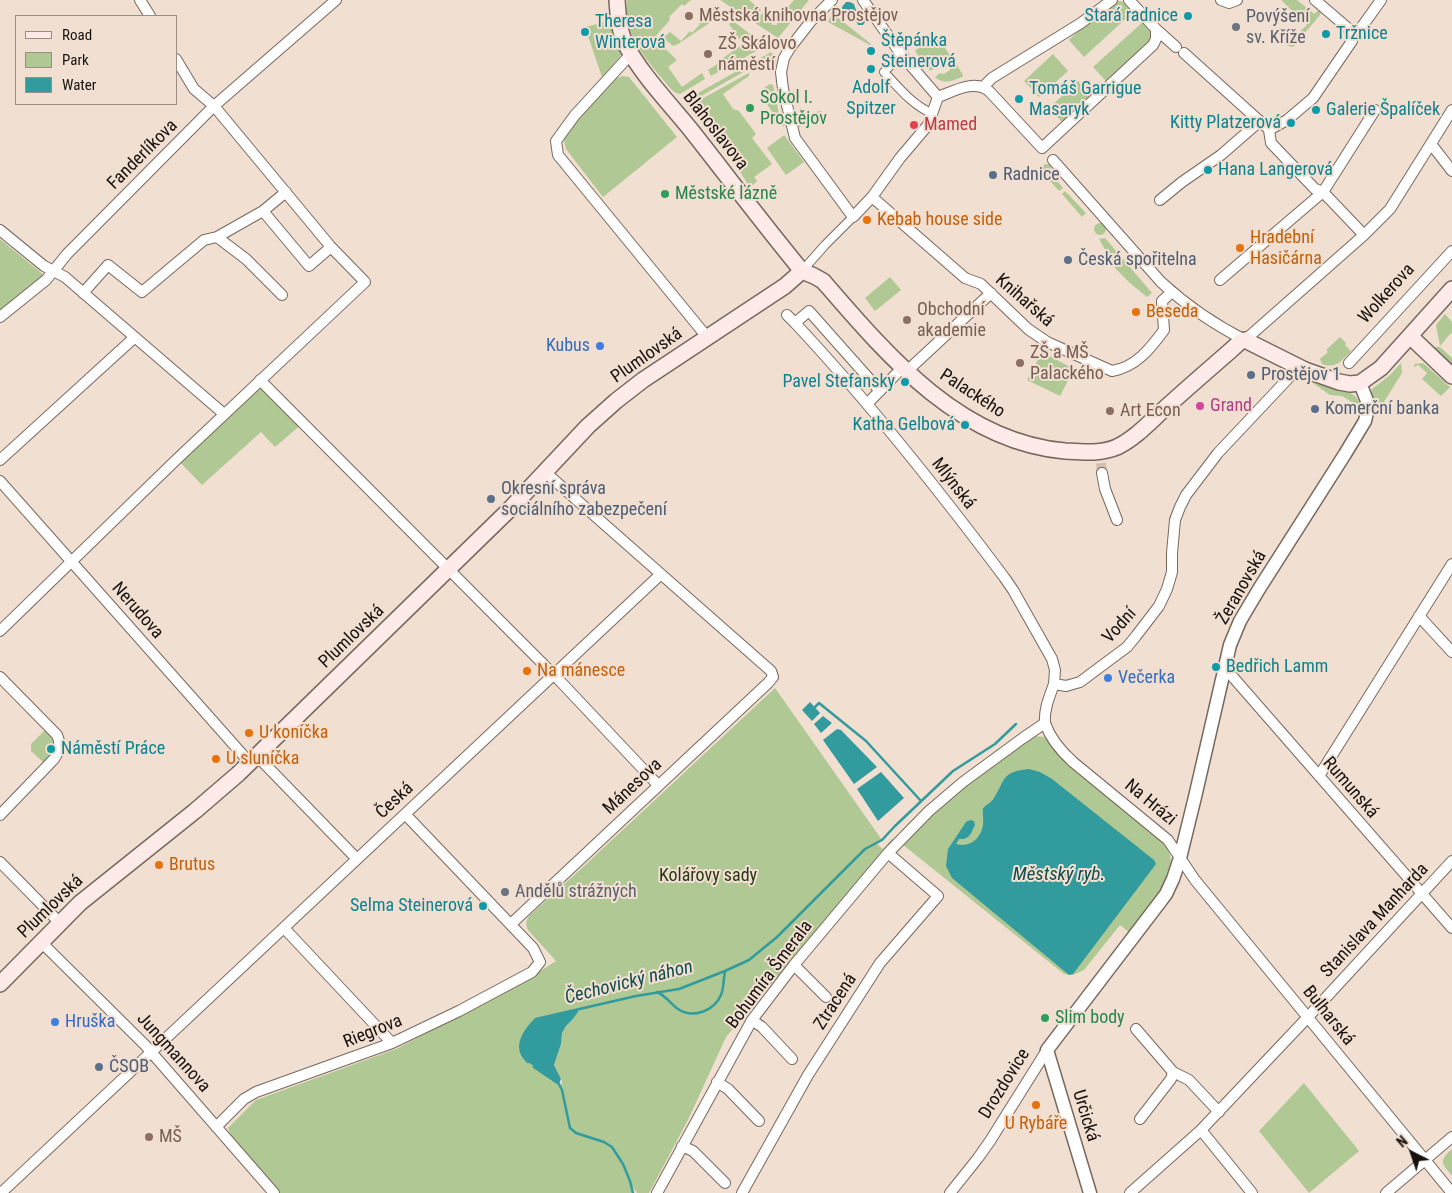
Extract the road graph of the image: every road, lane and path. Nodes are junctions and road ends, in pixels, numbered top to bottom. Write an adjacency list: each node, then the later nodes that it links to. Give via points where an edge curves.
1 (140, 0): 12 (street)
2 (336, 0): 20 (street, Fanderlíkova)
3 (832, 0): 35 (street, via 811,20 790,48 781,72 798,144)
4 (863, 0): 16 (street)
5 (1112, 0): 18 (street, via 1081,24 992,78)
6 (1130, 0): 13 (street)
7 (1221, 0): 8 (street, via 1228,3)
8 (1237, 0)
9 (1315, 0): 14 (street)
10 (1380, 0): 14 (street)
11 (618, 2): 15 (main road, Blahoslavova, via 618,19)
12 (149, 15)
13 (1156, 29): 24 (street); 27 (street, via 1153,46)
14 (1354, 38): 25 (street, via 1313,98)
15 (631, 54): 42 (main road, Blahoslavova); 54 (street, via 575,115 556,141 558,155)
16 (901, 54): 19 (street); 23 (street, via 884,72 914,104)
17 (178, 62): 20 (street, via 194,89)
18 (983, 87): 19 (street, via 973,86); 27 (street)
19 (938, 96): 23 (street)
20 (214, 106): 30 (street); 41 (street, Fanderlíkova, via 66,254)
21 (1375, 110): 31 (street)
22 (1452, 110): 26 (street)
23 (933, 114): 32 (street)
24 (1260, 121): 25 (street); 33 (street, via 1222,156)
25 (1269, 130): 31 (street, via 1271,143 1315,189)
26 (1431, 144): 29 (street); 37 (street, via 1390,209)
27 (1042, 148): 28 (street)
28 (1053, 160): 45 (street)
29 (1452, 171)
30 (286, 192): 34 (street); 39 (street)
31 (1323, 192): 37 (street); 43 (street)
32 (872, 197): 35 (street); 47 (street, Knihařská, via 965,278 981,284)
33 (1160, 200)
34 (262, 212): 38 (street); 39 (street, via 309,266)
35 (853, 216): 42 (street)
36 (0, 230): 41 (street)
37 (1364, 236): 55 (street)
38 (217, 237): 46 (street, via 204,240 142,292 108,265); 48 (street, via 246,259)
39 (331, 246): 60 (street, via 365,282)
40 (1452, 251): 56 (street, Wolkerova)
41 (54, 271): 46 (street); 50 (street, Fanderlíkova, via 40,286)
42 (802, 271): 54 (main road, Plumlovská, via 785,286); 58 (main road, Palackého, via 823,281)
43 (1220, 280)
44 (1452, 289): 52 (main road)
45 (1172, 292): 47 (street, Knihařská, via 1162,301 1164,330 1149,350 1131,365 1112,372 1047,342 1028,329); 55 (street)
46 (84, 293): 53 (street)
47 (991, 293): 58 (street)
48 (282, 295)
49 (787, 315): 51 (street, Mlýnská)
50 (0, 316)
51 (795, 323): 62 (street, via 809,311); 63 (street, Mlýnská)
52 (1410, 336): 59 (main road); 61 (main road, via 1381,368)
53 (135, 337): 64 (street); 65 (street)
54 (707, 337): 67 (main road, Plumlovská, via 616,400)
55 (1245, 340): 57 (main road); 66 (main road, Palackého)
56 (1349, 363)
57 (1298, 368): 61 (main road, via 1339,382); 80 (street, Vodní, via 1218,453 1186,495 1176,520 1170,581 1164,597 1127,647 1080,682)
58 (904, 370): 62 (street); 66 (main road, Palackého, via 962,415 1000,435 1050,449 1087,452)
59 (1452, 376)
60 (260, 380): 64 (street); 72 (street)
61 (1360, 383): 77 (street, Žeranovská, via 1367,401 1365,421 1240,621)
62 (880, 391): 63 (street)
63 (867, 404): 80 (street, Mlýnská, via 1013,590 1052,659)
64 (221, 411): 70 (street, via 178,458)
65 (0, 460)
66 (1101, 462): 69 (street, via 1105,489)
67 (546, 472): 72 (main road, Plumlovská); 73 (street)
68 (0, 481): 70 (street, Nerudova)
69 (1117, 520)
70 (71, 562): 75 (street); 82 (street, Nerudova)
71 (1452, 564): 74 (street)
72 (448, 569): 78 (street); 82 (main road, Plumlovská)
73 (661, 574): 78 (street, Česká); 84 (street, Mánesova, via 771,671 773,677)
74 (1419, 616): 76 (street); 83 (street)
75 (0, 631)
76 (1452, 652)
77 (1225, 668): 83 (street, Rumunská); 88 (street, Žeranovská)
78 (553, 674): 84 (street); 85 (street, Česká)
79 (0, 677): 86 (street, via 56,735 60,746 58,753)
80 (1054, 684): 81 (street, via 1046,704)
81 (1045, 723): 87 (street, Bohumíra Šmerala, via 963,782); 88 (street, Na Hrázi, via 1064,754 1168,840)
82 (253, 759): 89 (street, Nerudova); 93 (main road, Plumlovská, via 210,799)
83 (1319, 776): 92 (street, Rumunská)
84 (658, 785): 94 (street, Mánesova)
85 (405, 814): 89 (street, Česká); 94 (street)
86 (0, 815)
87 (888, 853): 98 (street, Bohumíra Šmerala); 123 (street, Ztracená, via 938,896 880,963 812,1068)
88 (1180, 858): 101 (street, Bulharská); 105 (street, Drozdovice, via 1166,894)
89 (357, 859): 95 (street, Česká)
90 (1452, 861): 92 (street, Stanislava Manharda)
91 (0, 862): 93 (street)
92 (1421, 893): 96 (street, Rumunská); 101 (street, Stanislava Manharda)
93 (59, 922): 97 (main road, Plumlovská)
94 (511, 924): 104 (street, Riegrova, via 532,948 540,962 537,968)
95 (284, 928): 104 (street); 106 (street, Česká)
96 (1452, 928)
97 (41, 942): 99 (main road, Plumlovská); 106 (street, Jungmannova)
98 (794, 965): 100 (street); 102 (street, Bohumíra Šmerala)
99 (0, 984)
100 (826, 997)
101 (1308, 1018): 110 (street, Stanislava Manharda); 117 (street, Bulharská)
102 (752, 1020): 107 (street); 109 (street, Bohumíra Šmerala)
103 (1136, 1029): 108 (street)
104 (392, 1043): 113 (street, Riegrova, via 256,1092 244,1099)
105 (1047, 1050): 124 (street, Drozdovice, via 990,1141); 125 (street, Určická)
106 (151, 1052): 113 (street, Jungmannova); 120 (street, Česká)
107 (792, 1059)
108 (1173, 1072): 110 (street, via 1189,1080); 111 (street)
109 (717, 1082): 112 (street); 116 (street, Bohumíra Šmerala)
110 (1219, 1112): 114 (street, Stanislava Manharda)
111 (1140, 1119)
112 (759, 1121)
113 (217, 1126): 121 (street, Jungmannova)
114 (1201, 1130): 126 (street, Stanislava Manharda); 127 (street)
115 (1452, 1137): 117 (street)
116 (682, 1146): 118 (street, via 693,1152); 122 (street, Bohumíra Šmerala)
117 (1425, 1160): 119 (street); 128 (street, Bulharská)
118 (725, 1183)
119 (1392, 1191)
120 (1, 1193)
121 (274, 1193)
122 (657, 1193)
123 (742, 1193)
124 (950, 1193)
125 (1090, 1193)
126 (1130, 1193)
127 (1252, 1193)
128 (1452, 1193)

